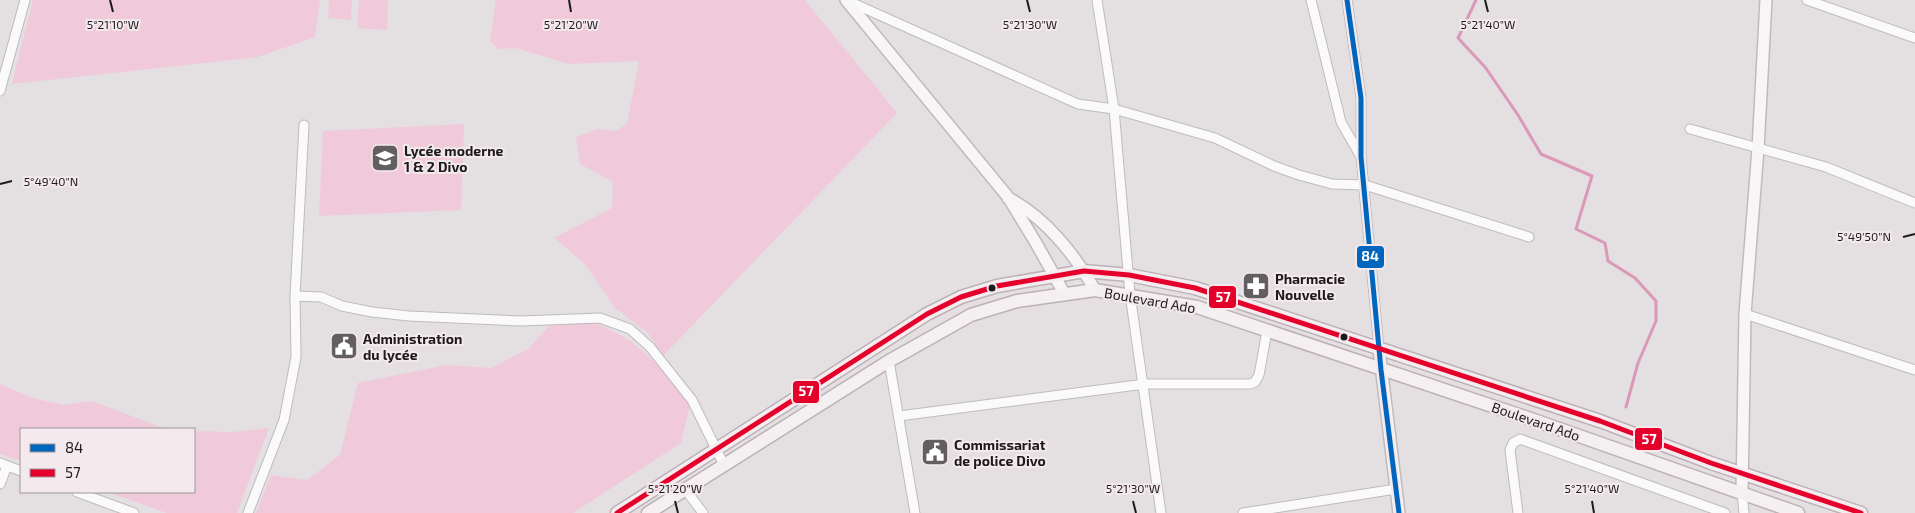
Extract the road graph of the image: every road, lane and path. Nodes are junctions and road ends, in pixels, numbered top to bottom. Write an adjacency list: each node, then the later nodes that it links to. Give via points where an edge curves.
1 (25, 0): 9 (street)
2 (846, 0): 10 (street, via 1066,100); 16 (street)
3 (1097, 0): 10 (street)
4 (1310, 0): 14 (street, via 1341,122)
5 (1347, 0): 14 (street, via 1361,98)
6 (1766, 0): 13 (street)
7 (1807, 0): 8 (street)
8 (1915, 38)
9 (0, 91)
10 (1114, 109): 15 (street, via 1215,138 1299,175 1332,184); 20 (street)
11 (304, 125): 25 (street)
12 (1690, 129): 13 (street)
13 (1758, 149): 17 (street, via 1826,167); 26 (street)
14 (1361, 157): 15 (street)
15 (1365, 185): 18 (street); 28 (street)
16 (1008, 197): 19 (street, via 1036,216); 21 (street)
17 (1915, 203)
18 (1529, 237)
19 (1084, 271): 20 (main road, Boulevard Ado); 21 (main road, Boulevard Ado); 22 (street)
20 (1129, 275): 24 (street); 28 (main road, Boulevard Ado, via 1195,288)
21 (1055, 277): 23 (street); 34 (main road, Boulevard Ado, via 997,286 961,297 927,314)
22 (1095, 290): 23 (main road, Boulevard Ado); 24 (main road, Boulevard Ado)
23 (1064, 293): 29 (main road, Boulevard Ado, via 982,311)
24 (1130, 294): 27 (main road, Boulevard Ado, via 1197,307); 32 (street)
25 (296, 296): 34 (street, via 320,297 342,306 400,315 521,321 600,318 630,329 650,347 692,400); 47 (street, via 296,358 284,420)
26 (1745, 314): 31 (street); 38 (street)
27 (1267, 331): 30 (main road, Boulevard Ado); 32 (street, via 1255,382)
28 (1379, 349): 30 (street); 38 (main road, Boulevard Ado, via 1600,421)
29 (889, 361): 33 (street); 36 (main road, Boulevard Ado)
30 (1381, 370): 41 (street); 42 (main road, Boulevard Ado)
31 (1915, 370)
32 (1145, 384): 33 (street); 52 (street)
33 (899, 416): 51 (street)
34 (715, 449): 36 (street); 48 (main road, Boulevard Ado)
35 (4, 465): 37 (street); 39 (street)
36 (724, 465): 40 (main road, Boulevard Ado)
37 (20, 471)
38 (1742, 473): 42 (street); 59 (main road, Boulevard Ado)
39 (0, 484)
40 (685, 489): 49 (main road, Boulevard Ado); 50 (street)
41 (1396, 489): 53 (street); 54 (street)
42 (1742, 492): 57 (street); 58 (main road, Boulevard Ado)
43 (80, 493): 44 (street)
44 (107, 503): 45 (street); 46 (street)
45 (103, 513)
46 (134, 513)
47 (248, 513)
48 (617, 513)
49 (648, 513)
50 (703, 513)
51 (914, 513)
52 (1161, 513)
53 (1243, 513)
54 (1399, 513)
55 (1518, 513): 56 (street, via 1510,450 1520,439)
56 (1725, 513)
57 (1744, 513)
58 (1798, 513)
59 (1861, 513)

